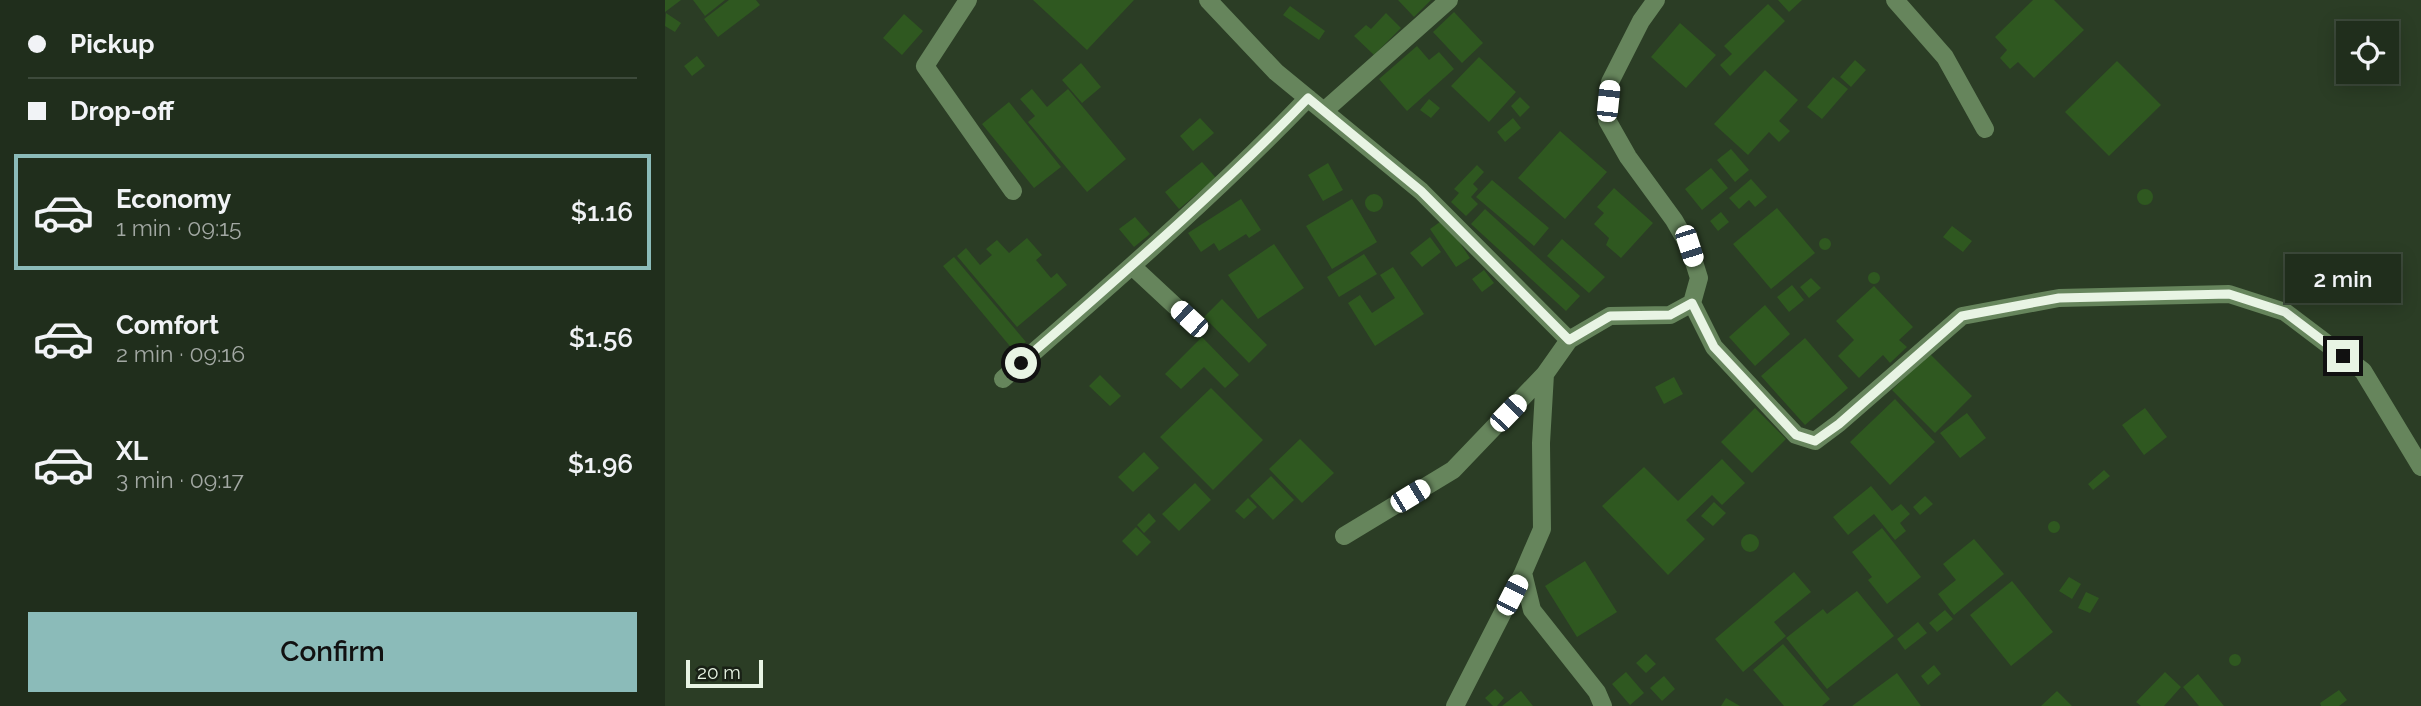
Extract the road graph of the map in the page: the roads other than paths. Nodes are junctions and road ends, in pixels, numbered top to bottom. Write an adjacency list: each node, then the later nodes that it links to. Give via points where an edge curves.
1 (968, 0): 9 (street, via 925,66)
2 (1208, 0): 6 (street, via 1276,72)
3 (1449, 0): 7 (street)
4 (1656, 0): 11 (street, via 1610,82 1607,120 1689,246 1699,278)
5 (1895, 0): 8 (street, via 1945,57)
6 (1308, 98): 7 (street); 10 (street)
7 (1324, 111): 13 (street, via 1421,191)
8 (1985, 129)
9 (1013, 191)
10 (1132, 266): 12 (street); 15 (street)
11 (1692, 303): 13 (street, via 1670,315 1610,316); 16 (street, via 1714,347 1796,435 1815,441 1962,316 2059,298 2229,294 2285,312 2363,371)
12 (1189, 319)
13 (1569, 340): 14 (street)
14 (1545, 374): 17 (street, via 1453,470); 18 (street, via 1542,529)
15 (1003, 379)
16 (2418, 457)
17 (1344, 536)
18 (1523, 573): 19 (street); 20 (street, via 1532,610 1597,692)
19 (1455, 706)
20 (1603, 706)

